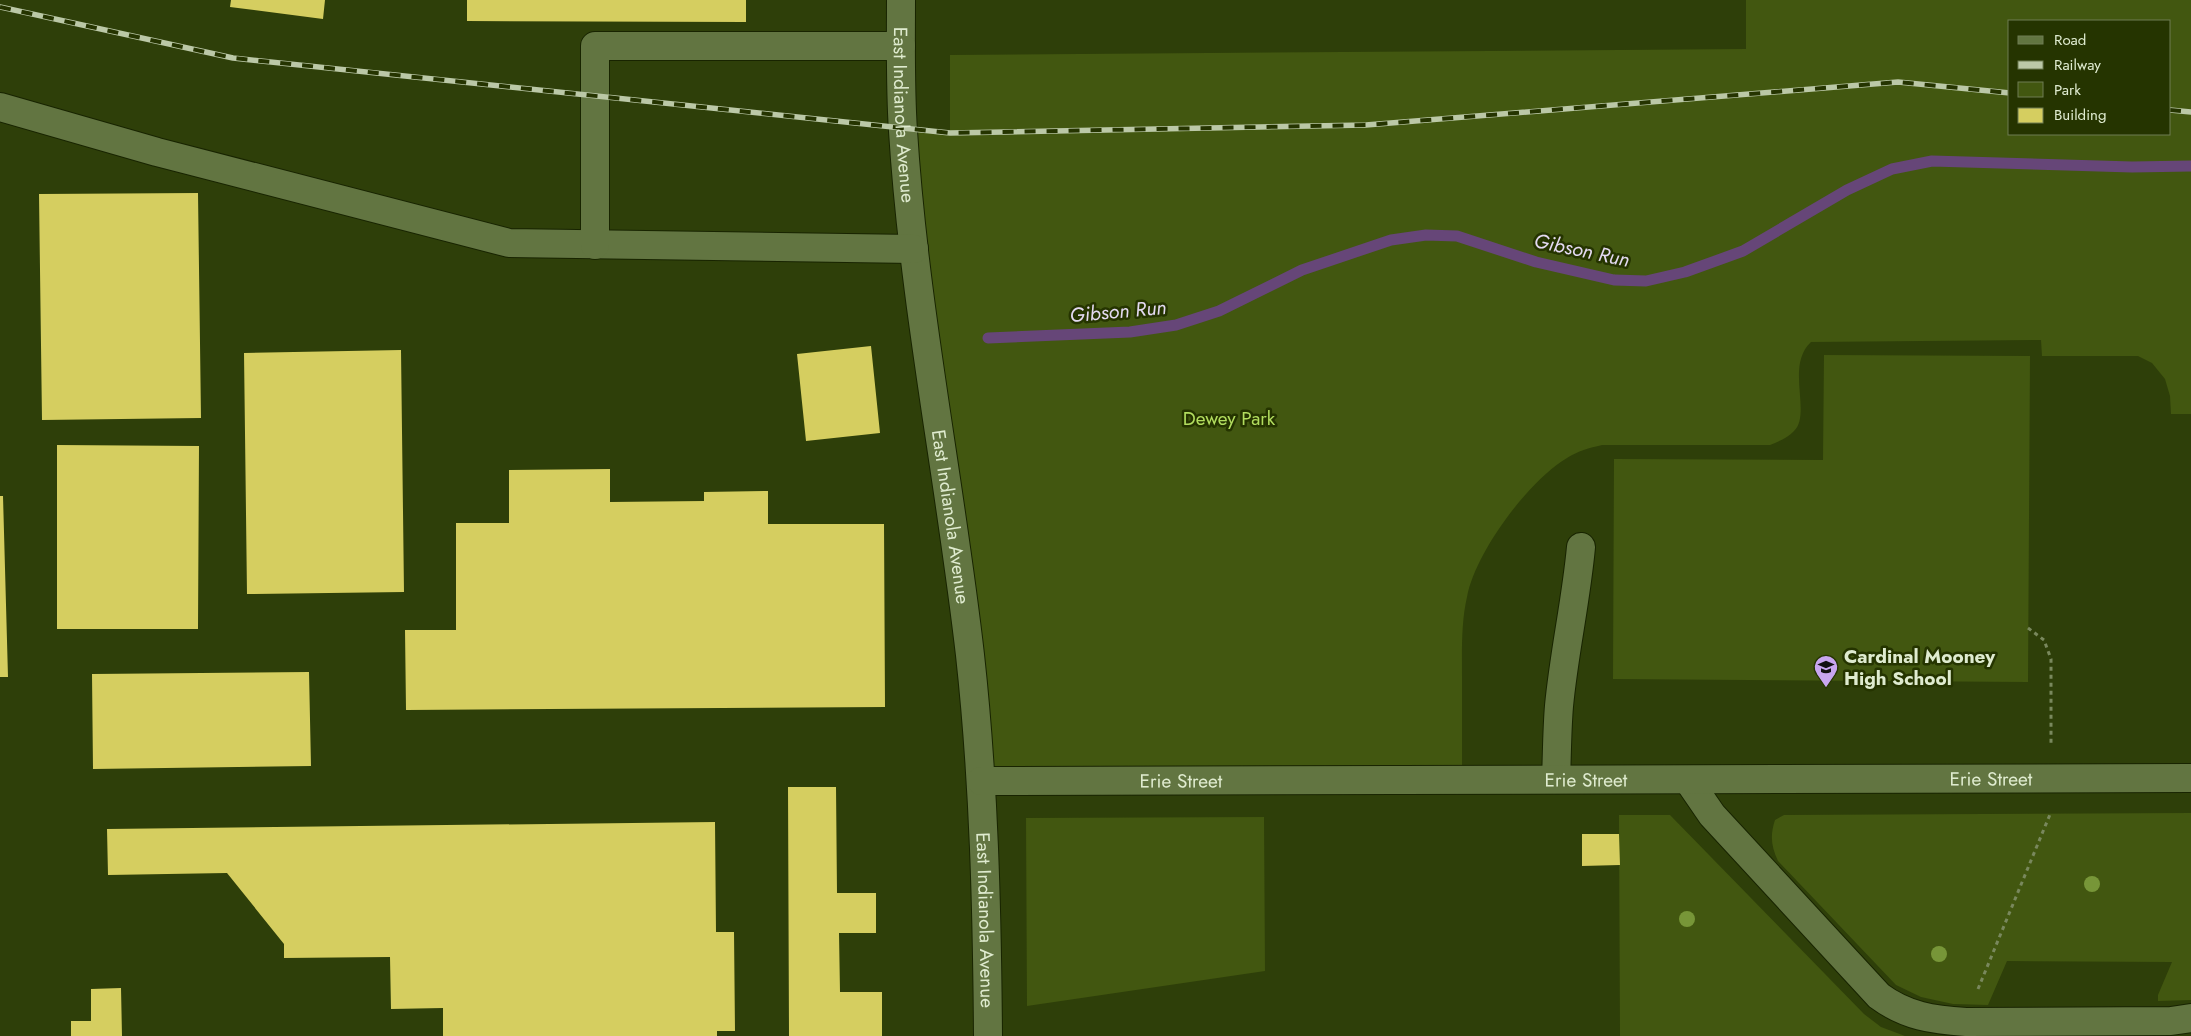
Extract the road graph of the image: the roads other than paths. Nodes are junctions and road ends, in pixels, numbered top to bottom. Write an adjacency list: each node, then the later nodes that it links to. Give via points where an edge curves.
1 (901, 0): 2 (street, East Indianola Avenue)
2 (901, 46): 4 (street, via 595,46); 5 (street, East Indianola Avenue, via 903,129)
3 (0, 106): 4 (street, via 157,152 509,243)
4 (595, 245): 5 (street)
5 (914, 249): 10 (street, East Indianola Avenue, via 970,655)
6 (1581, 547): 8 (street, via 1559,707)
7 (2191, 778): 9 (street, Erie Street)
8 (1556, 779): 9 (street, Erie Street); 10 (street, Erie Street)
9 (1688, 780): 11 (street, via 1712,815 1879,996 1909,1014 1932,1020 1966,1022 2172,1021)
10 (981, 781): 12 (street, East Indianola Avenue, via 986,857)
11 (2191, 1018)
12 (988, 1036)

